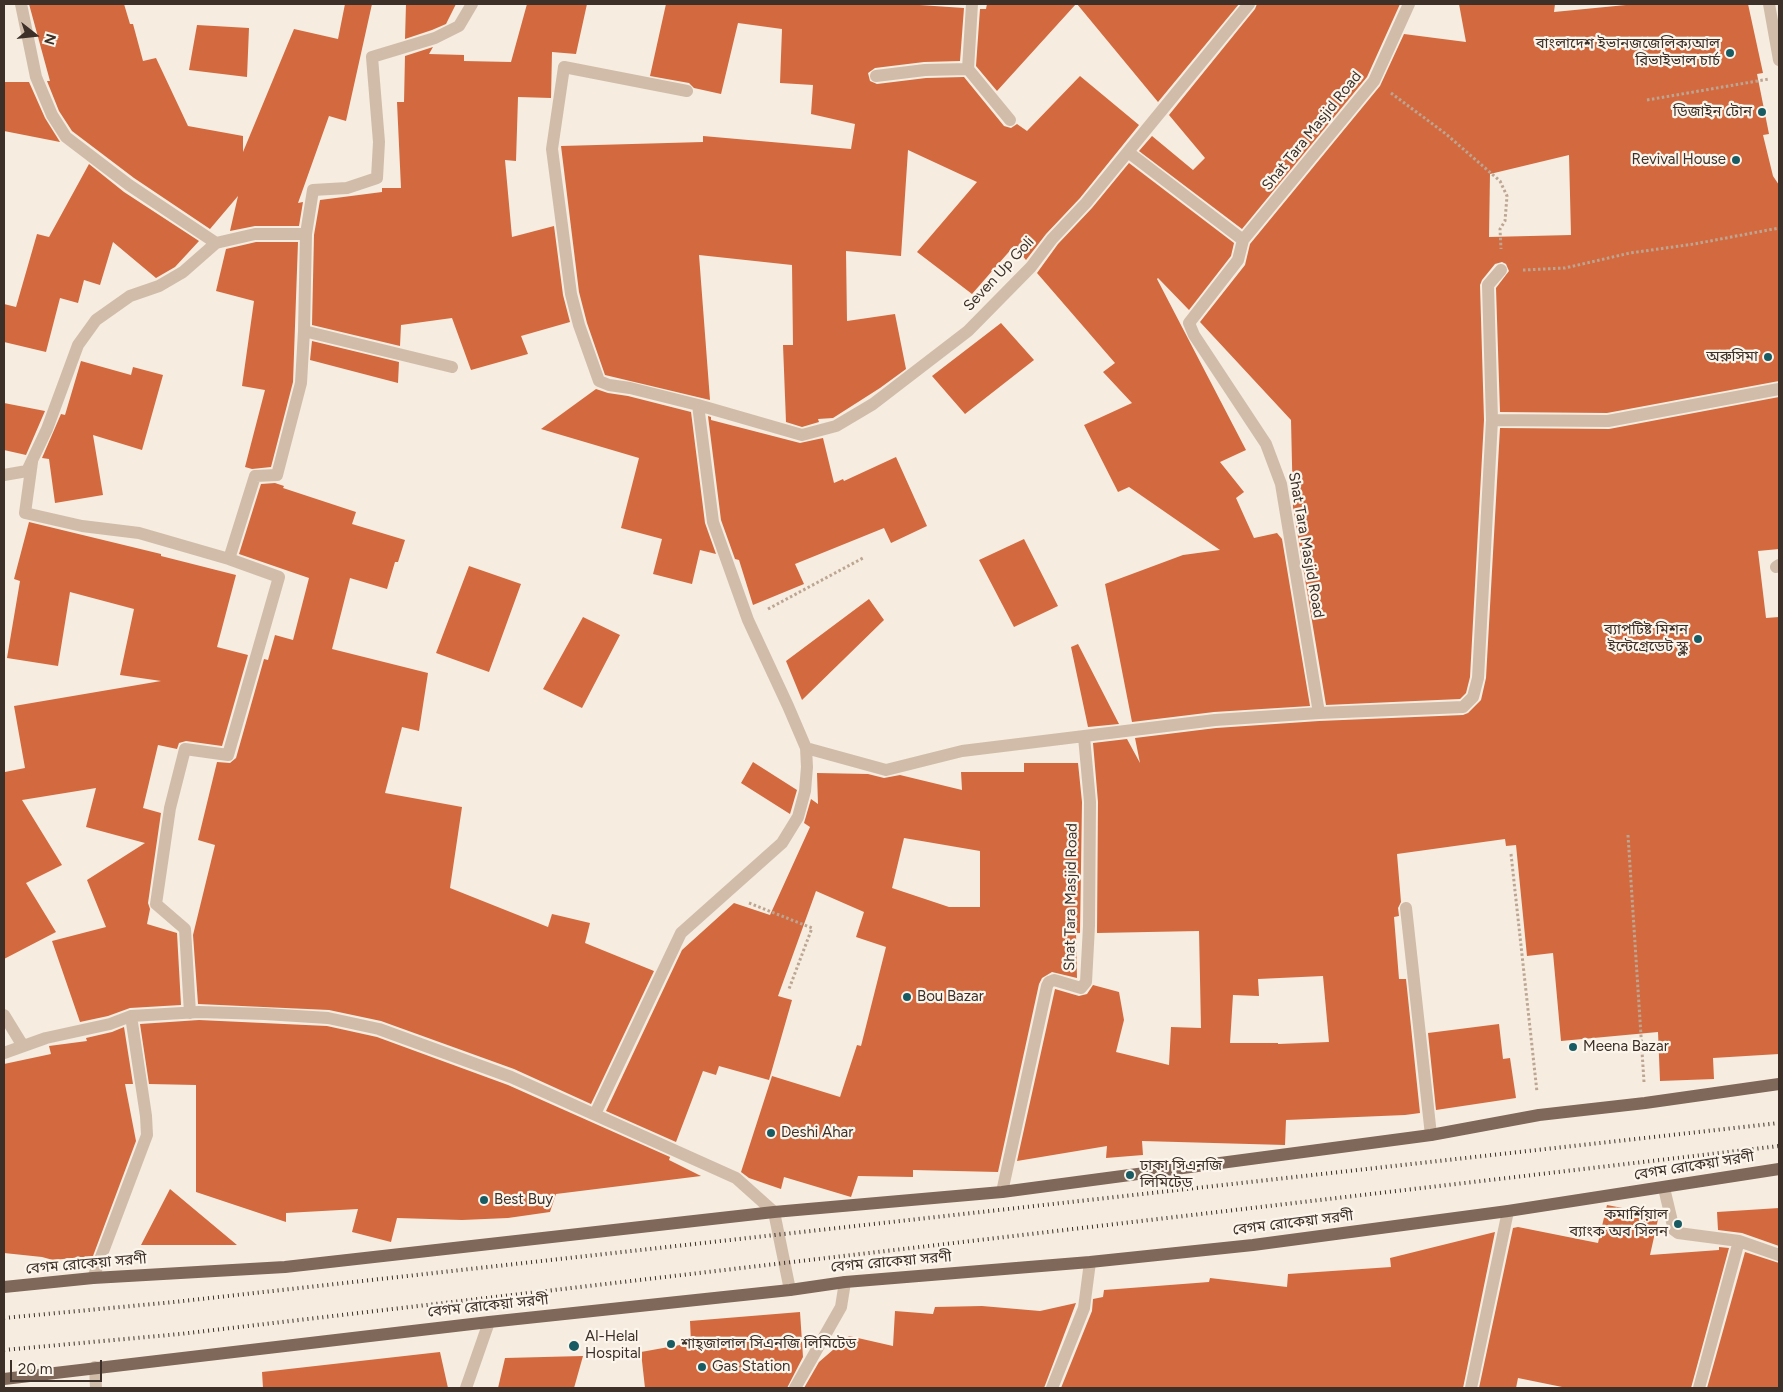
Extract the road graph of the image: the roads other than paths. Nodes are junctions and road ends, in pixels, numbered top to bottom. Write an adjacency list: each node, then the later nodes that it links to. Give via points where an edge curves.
1 (21, 4): 15 (street, via 36,77 52,115 66,137 128,185)
2 (472, 4): 13 (street, via 459,26 435,38 372,56 379,142 377,178 347,188 313,190)
3 (972, 4): 8 (street)
4 (1249, 4): 12 (street, Seven Up Goli)
5 (1409, 4): 14 (street, Shat Tara Masjid Road, via 1374,81)
6 (1769, 4): 7 (street)
7 (1779, 60)
8 (968, 69): 9 (street); 11 (street)
9 (876, 76)
10 (687, 91): 20 (street, Seven Up Goli, via 564,67 552,149 571,294 599,381)
11 (1010, 120)
12 (1128, 152): 14 (street); 20 (street, Seven Up Goli, via 1031,267 968,331 874,404 836,426 802,435)
13 (306, 234): 15 (street, via 255,234); 17 (street)
14 (1243, 240): 25 (street, Shat Tara Masjid Road, via 1238,260 1189,323 1266,444 1281,484)
15 (216, 243): 22 (street, via 183,272 159,286 130,296 96,320 78,346)
16 (1501, 270): 21 (street, via 1488,285)
17 (304, 331): 18 (street); 24 (street, via 301,383 277,475 255,476)
18 (452, 367)
19 (1779, 389): 21 (street, via 1608,421)
20 (698, 405): 27 (street, via 713,522 748,620)
21 (1492, 420): 25 (street, via 1478,678 1473,697 1463,707)
22 (33, 458): 23 (street, via 26,471); 24 (street, via 25,513 139,534)
23 (4, 475)
24 (229, 559): 29 (street, via 279,577 228,755 185,749 170,808 156,904 185,929)
25 (1319, 712): 26 (street, via 1215,720)
26 (1084, 737): 27 (street, via 962,751 886,770); 39 (street, Shat Tara Masjid Road, via 1090,802 1086,982 1081,988 1054,980 1047,986)
27 (806, 748): 35 (street, via 805,791 798,817 782,843 681,933)
28 (1406, 908): 36 (street)
29 (190, 1014): 31 (street); 35 (street, via 328,1018 379,1029 511,1078)
30 (4, 1016): 32 (street)
31 (131, 1016): 32 (street); 45 (street, via 146,1135)
32 (23, 1046): 33 (street)
33 (4, 1053)
34 (1779, 1084): 36 (main road, বেগম রোকেয়া সরণী, via 1539,1115)
35 (595, 1114): 41 (street, via 736,1178)
36 (1431, 1135): 39 (main road, বেগম রোকেয়া সরণী)
37 (1779, 1169): 38 (main road, বেগম রোকেয়া সরণী)
38 (1664, 1188): 40 (main road, বেগম রোকেয়া সরণী); 42 (street, via 1674,1230 1678,1233)
39 (1002, 1192): 41 (main road, বেগম রোকেয়া সরণী)
40 (1508, 1211): 44 (main road, বেগম রোকেয়া সরণী, via 1253,1245); 56 (street)
41 (774, 1212): 45 (main road, বেগম রোকেয়া সরণী, via 285,1267); 48 (street)
42 (1740, 1240): 43 (street); 57 (street)
43 (1779, 1255)
44 (1090, 1262): 46 (main road, বেগম রোকেয়া সরণী); 55 (street, via 1084,1308)
45 (93, 1278): 47 (main road, বেগম রোকেয়া সরণী)
46 (845, 1282): 48 (main road, বেগম রোকেয়া সরণী); 54 (street, via 841,1307)
47 (4, 1287)
48 (790, 1290): 49 (main road, বেগম রোকেয়া সরণী)
49 (489, 1322): 50 (main road, বেগম রোকেয়া সরণী); 53 (street)
50 (95, 1367): 51 (main road, বেগম রোকেয়া সরণী); 52 (street)
51 (4, 1379)
52 (96, 1388)
53 (466, 1388)
54 (795, 1388)
55 (1052, 1388)
56 (1471, 1388)
57 (1699, 1388)

